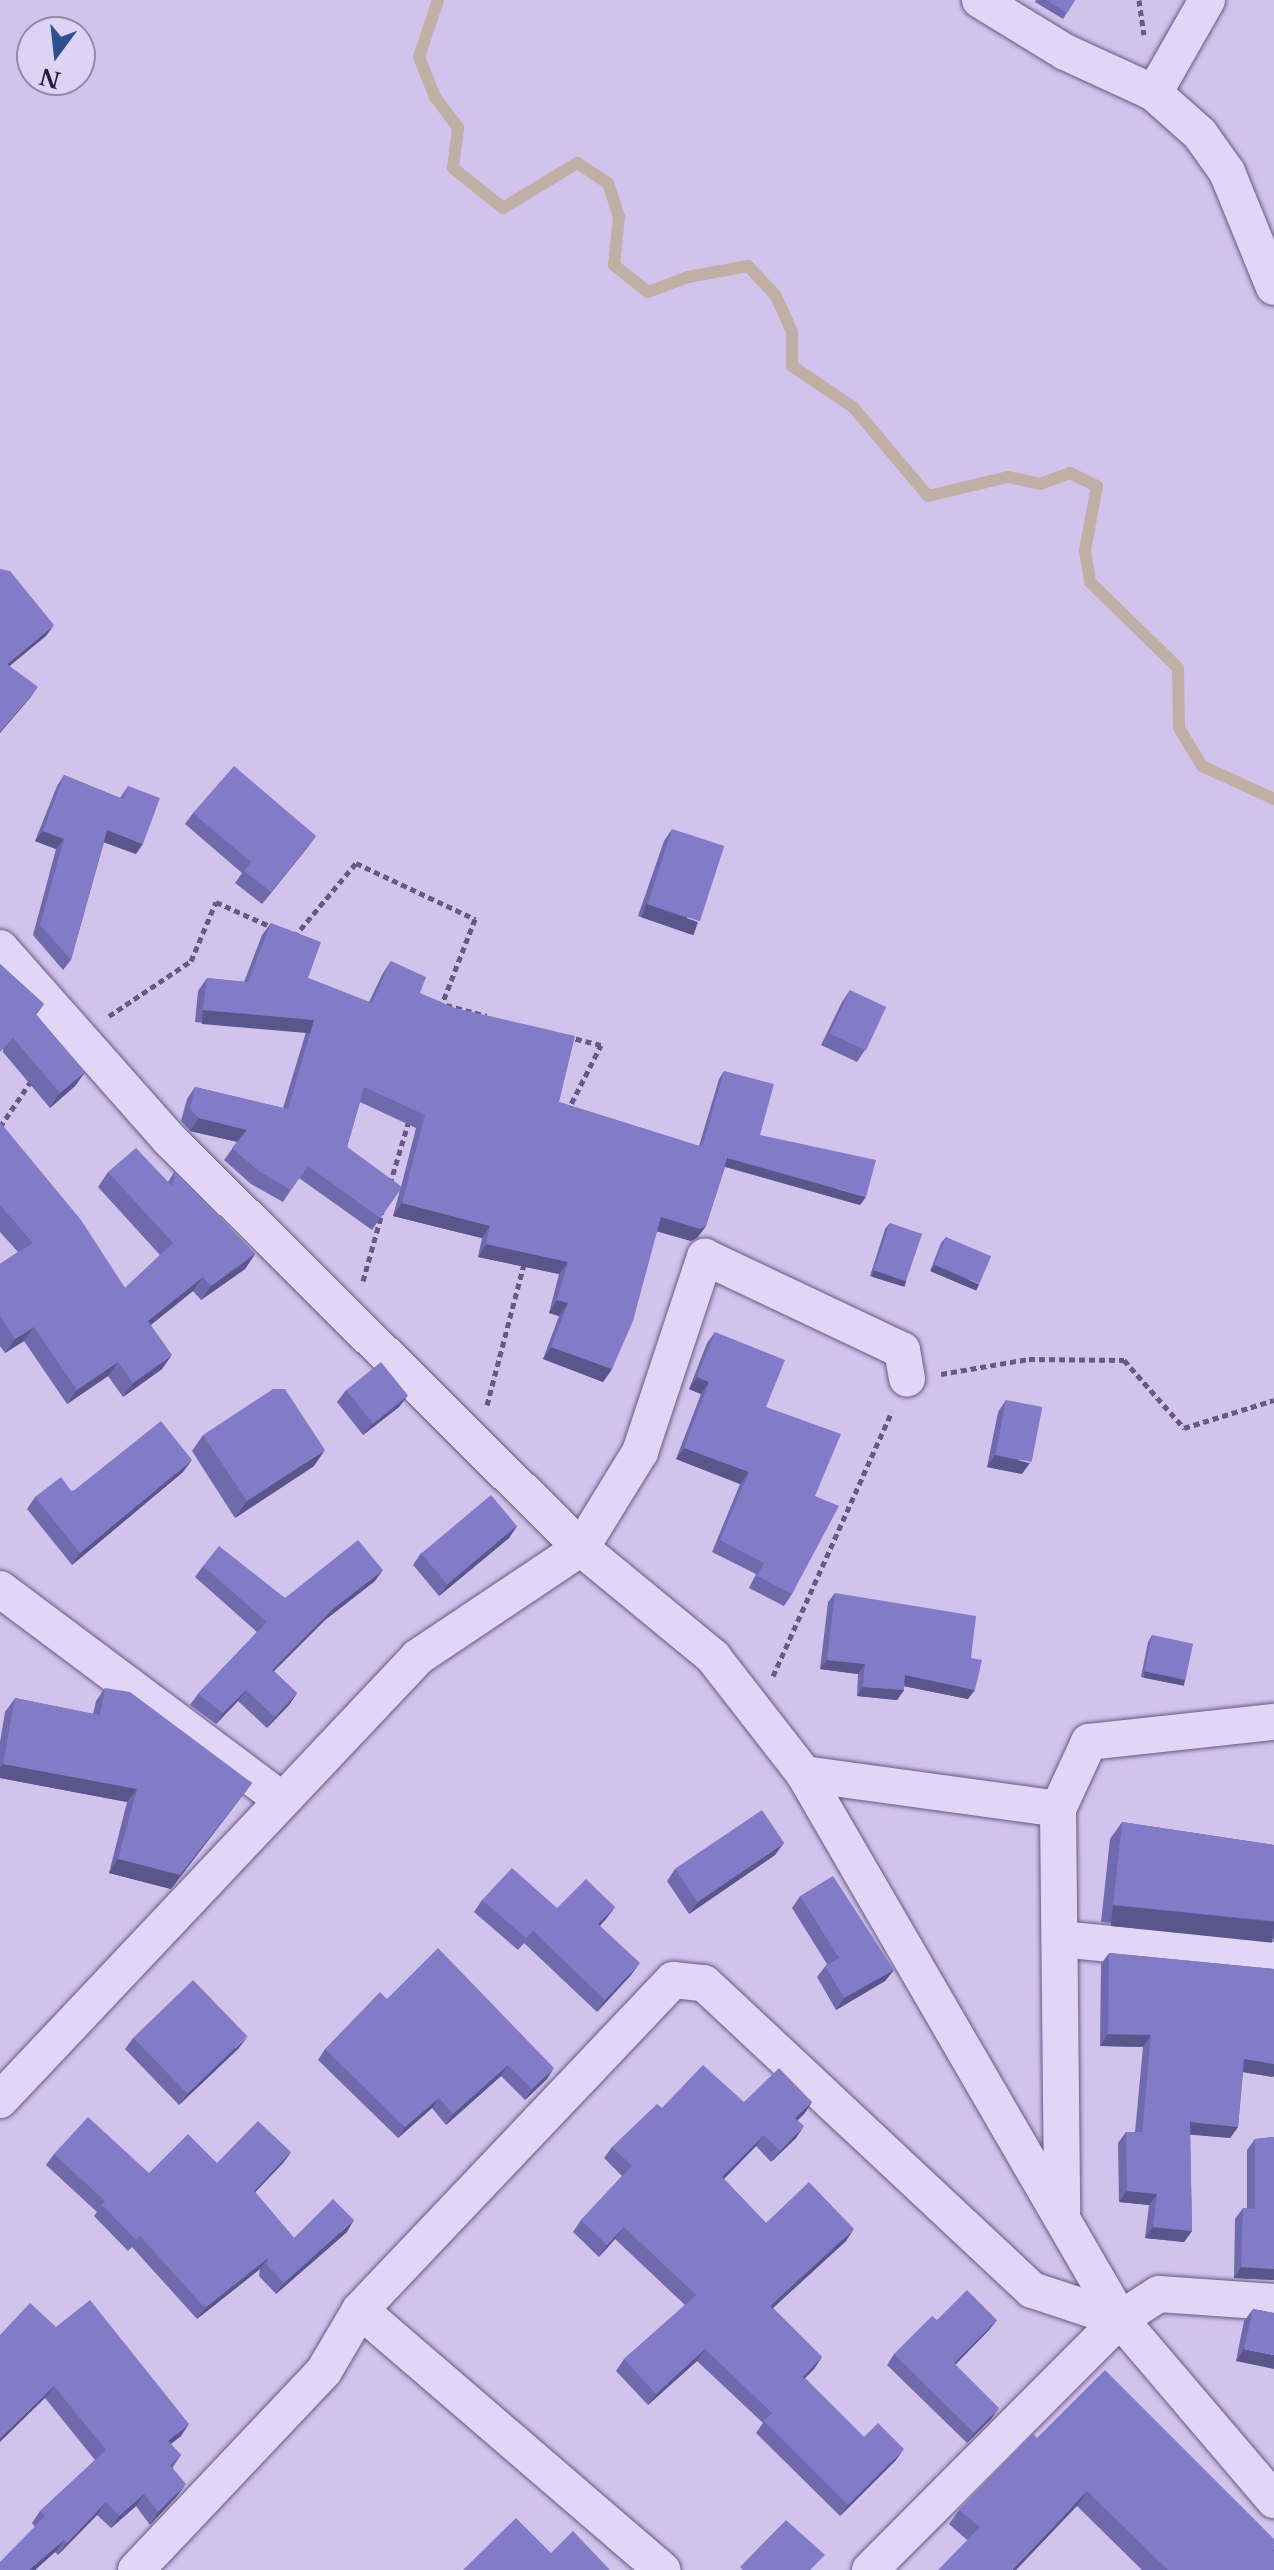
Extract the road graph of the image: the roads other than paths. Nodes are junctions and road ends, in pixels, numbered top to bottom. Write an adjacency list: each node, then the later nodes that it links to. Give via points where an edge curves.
1 (980, 0): 3 (street, via 1065,52)
2 (1207, 0): 3 (street)
3 (1154, 93): 4 (street, via 1200,134 1227,172)
4 (1274, 287)
5 (0, 948): 7 (street, via 170,1140)
6 (907, 1379): 7 (street, via 902,1350 705,1257 640,1452)
7 (581, 1548): 10 (street, via 713,1657); 11 (street, via 418,1657)
8 (0, 1589): 11 (street)
9 (1274, 1722): 12 (street, via 1089,1742)
10 (804, 1774): 12 (street); 16 (street)
11 (282, 1800): 15 (street)
12 (1058, 1809): 13 (street)
13 (1060, 1939): 14 (street); 16 (street)
14 (1274, 1960)
15 (0, 2100)
16 (1063, 2216): 19 (street)
17 (1274, 2302): 19 (street, via 1159,2294)
18 (360, 2310): 19 (street, via 673,1980 704,1983 1032,2290); 21 (street, via 324,2371); 22 (street)
19 (1120, 2319): 20 (street); 23 (street)
20 (1274, 2500)
21 (136, 2570)
22 (662, 2570)
23 (870, 2570)

